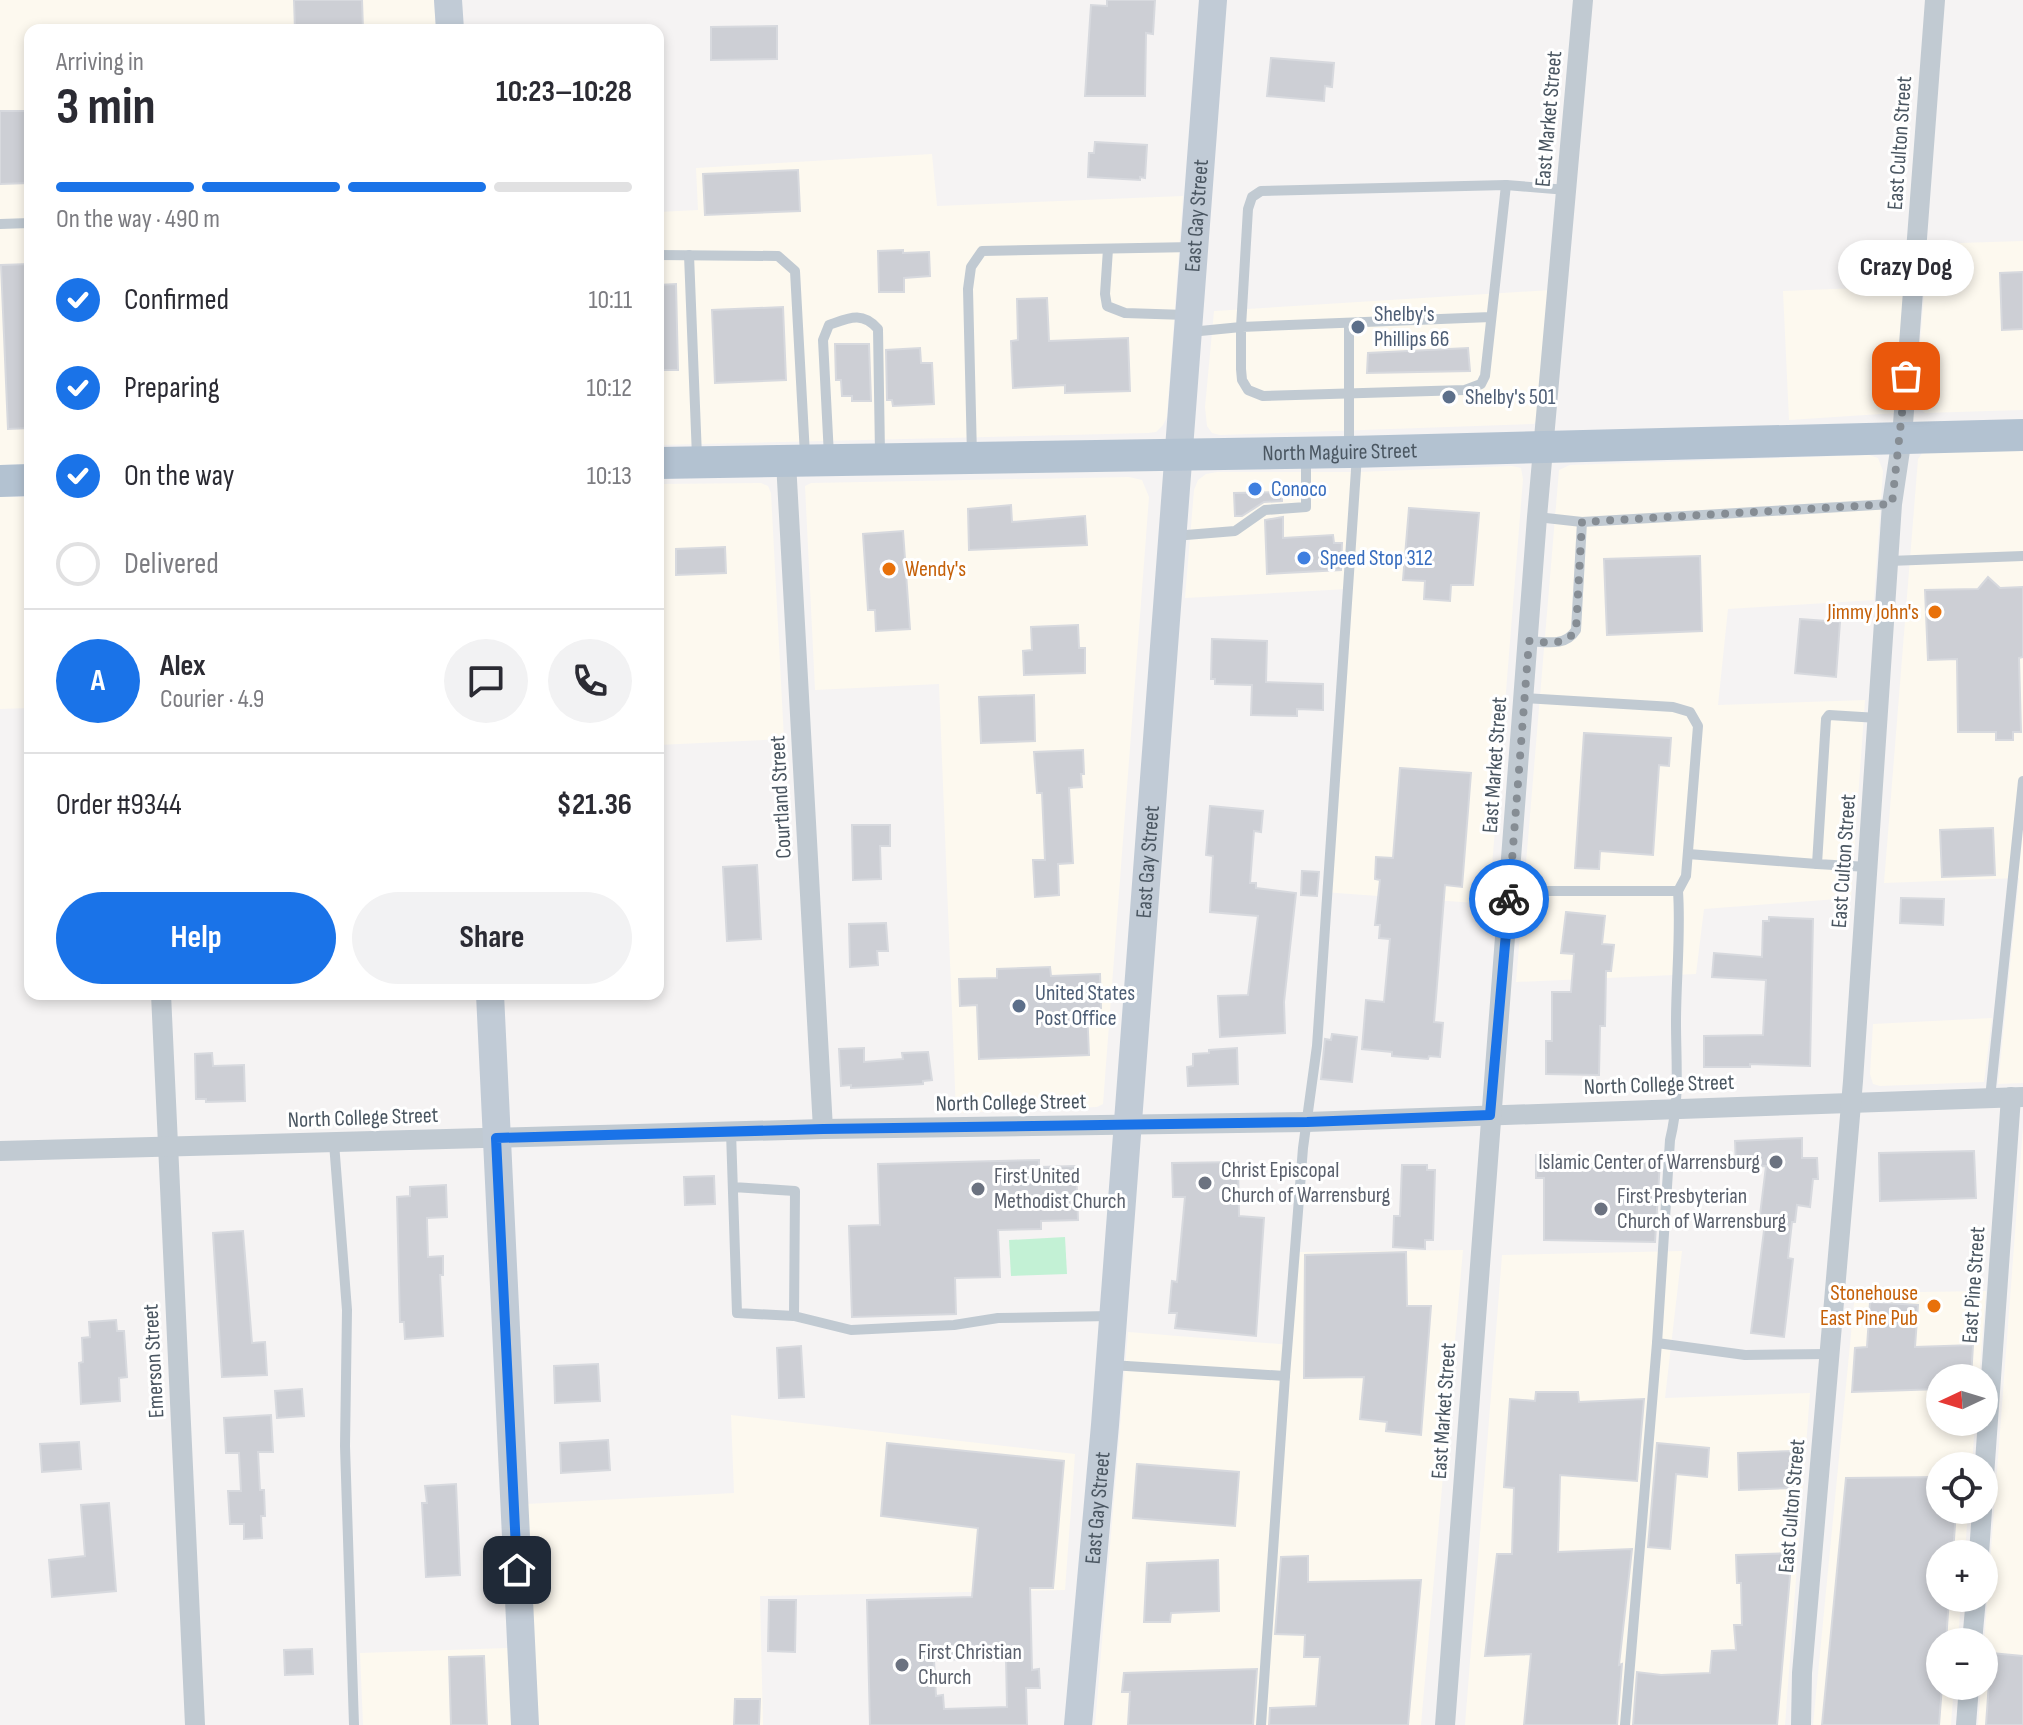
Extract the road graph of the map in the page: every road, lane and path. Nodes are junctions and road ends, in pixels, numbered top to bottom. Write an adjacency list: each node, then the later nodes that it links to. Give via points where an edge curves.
1 (448, 0): 5 (main road)
2 (1213, 0): 10 (main road, East Gay Street)
3 (1583, 0): 7 (street, East Market Street)
4 (1935, 0): 20 (street, East Culton Street)
5 (450, 24)
6 (1506, 185): 7 (lane); 14 (lane); 17 (lane, via 1261,191 1248,209)
7 (1567, 190): 21 (street, East Market Street)
8 (24, 223): 9 (lane)
9 (0, 224)
10 (1194, 247): 11 (lane); 16 (main road, East Gay Street)
11 (1108, 249): 16 (lane, via 1107,306); 25 (lane, via 982,251 971,267)
12 (664, 255): 13 (lane)
13 (689, 255): 27 (lane, via 778,256 795,271); 29 (lane)
14 (1491, 317): 15 (lane); 18 (lane, via 1481,384 1465,390)
15 (1349, 323): 17 (lane); 18 (lane)
16 (1188, 324): 17 (lane); 24 (main road, East Gay Street)
17 (1241, 327): 18 (lane, via 1242,380 1248,390 1263,396)
18 (1350, 393): 22 (lane)
19 (2023, 435): 20 (main road, North Maguire Street)
20 (1902, 437): 21 (main road, North Maguire Street); 32 (street, East Culton Street)
21 (1544, 446): 22 (main road, North Maguire Street); 33 (street, East Market Street)
22 (1353, 452): 23 (main road, North Maguire Street); 54 (lane, via 1318,1030)
23 (1306, 453): 24 (main road, North Maguire Street); 35 (lane, via 1306,507 1265,510 1235,531)
24 (1179, 455): 25 (main road, North Maguire Street); 35 (main road, East Gay Street)
25 (972, 458): 26 (main road, North Maguire Street)
26 (880, 460): 27 (main road, North Maguire Street); 27 (lane, via 878,329 869,319 857,317 829,325 823,340)
27 (807, 461): 29 (main road, North Maguire Street); 56 (street, Courtland Street)
28 (664, 463): 29 (main road, North Maguire Street)
29 (697, 463)
30 (24, 480): 31 (main road)
31 (0, 481)
32 (1892, 504): 34 (lane); 37 (street, East Culton Street)
33 (1537, 517): 34 (lane); 38 (street, East Market Street)
34 (1582, 522): 38 (lane, via 1576,630 1570,640)
35 (1172, 536): 55 (main road, East Gay Street)
36 (2023, 556): 37 (lane)
37 (1889, 561): 40 (street, East Culton Street)
38 (1529, 641): 39 (street, East Market Street)
39 (1523, 698): 42 (lane, via 1690,712 1698,726); 45 (street, East Market Street)
40 (1879, 718): 43 (lane, via 1826,719); 44 (street, East Culton Street)
41 (2023, 781): 50 (lane)
42 (1688, 854): 43 (lane); 46 (lane)
43 (1817, 864): 44 (lane)
44 (1868, 867): 51 (street, East Culton Street)
45 (1509, 891): 46 (lane); 53 (street, East Market Street)
46 (1678, 891): 52 (lane)
47 (161, 1000): 60 (street, Emerson Street)
48 (490, 1000): 58 (main road)
49 (2017, 1097): 50 (street, North College Street); 69 (street, East Pine Street)
50 (1990, 1098): 51 (street, North College Street)
51 (1851, 1103): 52 (street, North College Street); 66 (street, East Culton Street)
52 (1678, 1109): 53 (street, North College Street); 65 (lane, via 1670,1140)
53 (1490, 1115): 54 (street, North College Street); 76 (street, East Market Street)
54 (1307, 1122): 55 (street, North College Street); 68 (lane)
55 (1126, 1126): 56 (street, North College Street); 64 (main road, East Gay Street)
56 (823, 1129): 57 (street, North College Street)
57 (731, 1132): 58 (street, North College Street); 62 (lane)
58 (496, 1138): 59 (street, North College Street); 73 (main road)
59 (334, 1143): 60 (street, North College Street); 72 (lane, via 347,1310 345,1446)
60 (168, 1148): 61 (street, North College Street); 71 (street, Emerson Street)
61 (0, 1151)
62 (733, 1187): 63 (lane, via 737,1313); 63 (lane, via 795,1191)
63 (794, 1316): 64 (lane, via 851,1330 998,1318)
64 (1112, 1316): 67 (main road, East Gay Street)
65 (1657, 1343): 66 (lane, via 1745,1355); 77 (lane)
66 (1829, 1354): 78 (street, East Culton Street)
67 (1109, 1365): 68 (lane); 74 (main road, East Gay Street)
68 (1285, 1376): 75 (lane)
69 (1986, 1452)
70 (1968, 1700): 79 (street)
71 (195, 1725)
72 (354, 1725)
73 (525, 1725)
74 (1078, 1725)
75 (1261, 1725)
76 (1445, 1725)
77 (1625, 1725)
78 (1801, 1725)
79 (1966, 1725)

